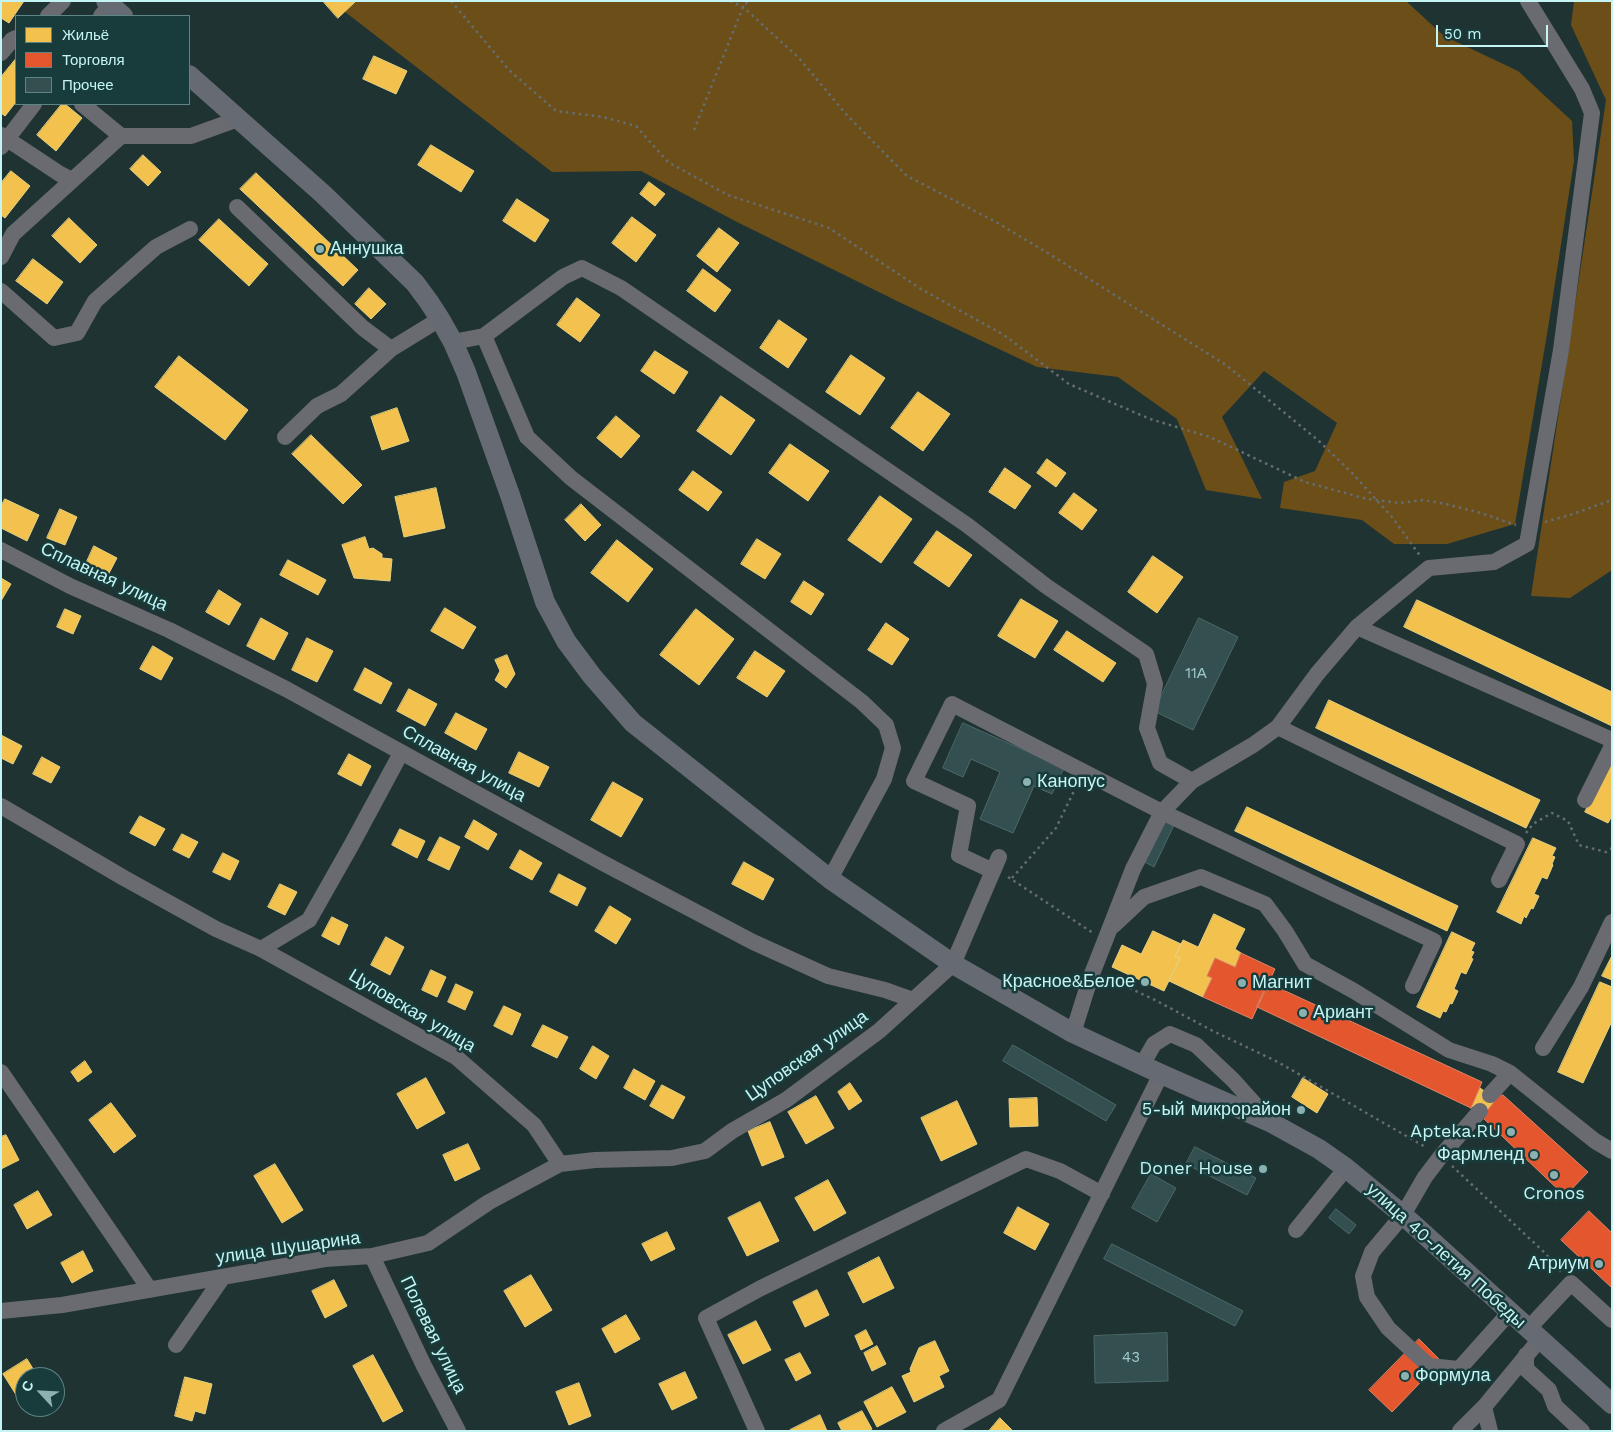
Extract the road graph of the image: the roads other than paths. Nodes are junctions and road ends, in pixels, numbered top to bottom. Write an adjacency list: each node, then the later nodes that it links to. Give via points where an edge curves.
1 (63, 1): 3 (street)
2 (1528, 1): 24 (street, via 1582,90 1592,113 1561,350 1528,544 1494,562 1429,568)
3 (49, 15)
4 (12, 38): 5 (street)
5 (1, 53)
6 (190, 76): 9 (main road, улица 40-летия Победы)
7 (33, 105): 11 (street)
8 (83, 105): 10 (street)
9 (238, 119): 10 (street, via 191,136); 18 (main road, улица 40-летия Победы, via 323,194 415,283)
10 (121, 136): 12 (street)
11 (3, 140): 12 (street)
12 (72, 180): 15 (street)
13 (237, 207): 21 (street, via 363,328)
14 (190, 229): 17 (street, via 156,247 95,301 77,333 54,338)
15 (7, 230): 16 (street)
16 (1, 257)
17 (1, 292)
18 (440, 319): 20 (main road, улица 40-летия Победы); 21 (street)
19 (484, 336): 20 (street); 29 (street, via 563,278 582,268 621,288 967,525 1046,586 1146,654 1155,684 1147,728 1160,763); 33 (street, via 527,437 572,478 862,702 886,725 894,748 884,779)
20 (453, 342): 33 (main road, улица 40-летия Победы, via 493,446 545,602 566,640 633,723)
21 (391, 349): 22 (street, via 341,394 317,406)
22 (285, 437)
23 (1, 550): 28 (street, Сплавная улица, via 286,689)
24 (1357, 627): 25 (street); 26 (street)
25 (1278, 727): 29 (street); 34 (street, via 1517,844)
26 (1612, 740)
27 (1612, 746): 30 (street)
28 (401, 753): 37 (street, via 309,920); 40 (street, Сплавная улица, via 753,942 828,976)
29 (1192, 781): 32 (street)
30 (1585, 800)
31 (1, 806): 37 (street, Цуповская улица, via 199,920)
32 (1162, 812): 36 (street, via 1133,869); 38 (street, via 952,704 914,781 968,806 960,855 996,864); 39 (street, via 1434,941)
33 (830, 879): 38 (main road, улица 40-летия Победы)
34 (1499, 880)
35 (1612, 922): 42 (street, via 1581,987)
36 (1107, 935): 41 (street); 45 (street, via 1144,898 1201,877 1264,904 1305,964 1449,1050)
37 (261, 948): 51 (street, Цуповская улица, via 456,1056 534,1125)
38 (953, 964): 40 (street, Цуповская улица); 41 (main road, улица 40-летия Победы)
39 (1413, 986)
40 (913, 1000): 51 (street, Цуповская улица, via 879,1031 786,1100 732,1131 705,1151 672,1158)
41 (1073, 1033): 43 (main road, улица 40-летия Победы)
42 (1543, 1048)
43 (1142, 1065): 46 (main road, улица 40-летия Победы); 49 (street, via 1154,1044 1170,1034 1196,1045)
44 (1, 1072): 58 (street)
45 (1510, 1073): 47 (street); 50 (street)
46 (1161, 1074): 49 (main road, улица 40-летия Победы); 53 (street)
47 (1490, 1095)
48 (1480, 1111): 54 (street, via 1425,1176)
49 (1270, 1122): 52 (main road, улица 40-летия Победы)
50 (1612, 1152)
51 (560, 1164): 56 (street, улица Шушарина, via 489,1202 428,1242)
52 (1346, 1168): 54 (main road, улица 40-летия Победы); 55 (street)
53 (1102, 1194): 68 (street, via 1026,1159 706,1318); 69 (street, via 999,1400)
54 (1403, 1215): 60 (main road, улица 40-летия Победы); 60 (street, via 1372,1252 1363,1276 1367,1297 1388,1328 1430,1366 1459,1369)
55 (1296, 1230)
56 (372, 1256): 57 (street, улица Шушарина, via 325,1259); 67 (street, Полевая улица)
57 (223, 1277): 58 (street, улица Шушарина); 63 (street)
58 (150, 1290): 59 (street, улица Шушарина, via 62,1305)
59 (1, 1311)
60 (1510, 1312): 62 (main road, улица 40-летия Победы)
61 (1612, 1320): 62 (street, via 1571,1283)
62 (1534, 1334): 64 (street); 65 (main road, улица 40-летия Победы)
63 (176, 1344)
64 (1526, 1355): 66 (street); 72 (street, via 1526,1369 1549,1390 1554,1406)
65 (1609, 1396)
66 (1484, 1407): 70 (street); 71 (street)
67 (458, 1431)
68 (758, 1431)
69 (944, 1431)
70 (1460, 1431)
71 (1490, 1431)
72 (1582, 1431)

